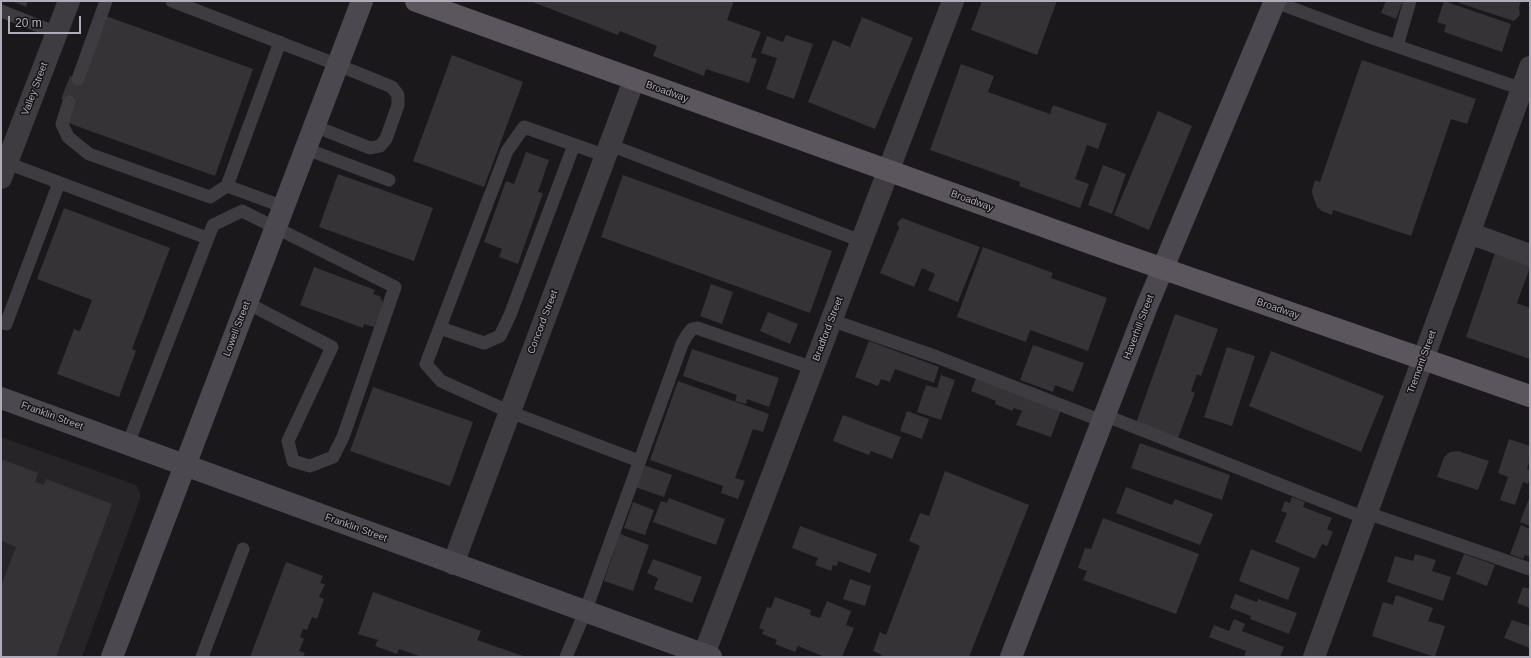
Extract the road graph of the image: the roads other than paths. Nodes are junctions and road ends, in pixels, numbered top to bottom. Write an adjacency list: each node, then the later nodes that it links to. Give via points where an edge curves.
1 (69, 1): 10 (street, Valley Street)
2 (106, 1): 15 (lane)
3 (172, 1): 11 (lane)
4 (362, 1): 13 (street, Lowell Street)
5 (416, 1): 16 (main road, Broadway)
6 (952, 1): 24 (street, Bradford Street)
7 (1275, 1): 12 (lane); 34 (street, Haverhill Street)
8 (1410, 1): 12 (lane)
9 (1, 11): 10 (lane)
10 (57, 33): 23 (street, Valley Street)
11 (280, 42): 13 (lane); 27 (lane)
12 (1397, 46): 17 (lane)
13 (338, 64): 19 (street, Lowell Street); 19 (lane, via 392,87 398,95 398,105 386,139 380,146 370,148)
14 (1530, 67): 17 (street, Tremont Street)
15 (78, 79)
16 (634, 80): 22 (street, Concord Street); 24 (main road, Broadway)
17 (1522, 89): 30 (street, Tremont Street)
18 (69, 102): 27 (lane, via 62,124 68,136 89,154 210,197)
19 (314, 126): 21 (street, Lowell Street)
20 (574, 145): 22 (lane); 38 (lane, via 500,336 484,343); 38 (lane, via 524,127 507,151)
21 (306, 149): 25 (lane); 28 (street, Lowell Street)
22 (608, 151): 32 (lane); 43 (street, Concord Street)
23 (4, 170): 26 (lane)
24 (888, 171): 32 (street, Bradford Street); 34 (main road, Broadway)
25 (389, 180)
26 (59, 183): 31 (lane); 37 (lane)
27 (227, 186): 28 (lane)
28 (284, 207): 29 (street, Lowell Street)
29 (276, 229): 31 (lane, via 242,210 213,225); 35 (street, Lowell Street); 35 (lane, via 395,288 343,437 333,457 310,466 293,461 288,441 332,347)
30 (1469, 233): 33 (street); 39 (street, Tremont Street)
31 (207, 238): 45 (lane)
32 (861, 241): 36 (street, Bradford Street)
33 (1530, 255)
34 (1162, 268): 39 (main road, Broadway); 44 (street, Haverhill Street)
35 (247, 303): 47 (street, Lowell Street)
36 (831, 320): 40 (street, Bradford Street); 44 (lane)
37 (4, 323)
38 (440, 328): 43 (lane, via 426,364 442,381)
39 (1423, 359): 41 (main road, Broadway); 48 (street, Tremont Street)
40 (813, 368): 46 (lane, via 697,328 692,329 682,344); 53 (street, Bradford Street)
41 (1530, 396)
42 (1, 398): 45 (street, Franklin Street)
43 (510, 412): 46 (lane); 50 (street, Concord Street)
44 (1103, 418): 48 (lane); 57 (street, Haverhill Street)
45 (128, 444): 47 (street, Franklin Street)
46 (639, 461): 52 (lane)
47 (185, 465): 50 (street, Franklin Street); 54 (street, Lowell Street)
48 (1366, 516): 51 (lane); 58 (street, Tremont Street)
49 (243, 549): 55 (lane)
50 (453, 564): 52 (street, Franklin Street)
51 (1530, 569)
52 (585, 612): 53 (street, Franklin Street); 56 (lane)
53 (706, 656)
54 (112, 657)
55 (202, 657)
56 (566, 657)
57 (1011, 657)
58 (1314, 657)

